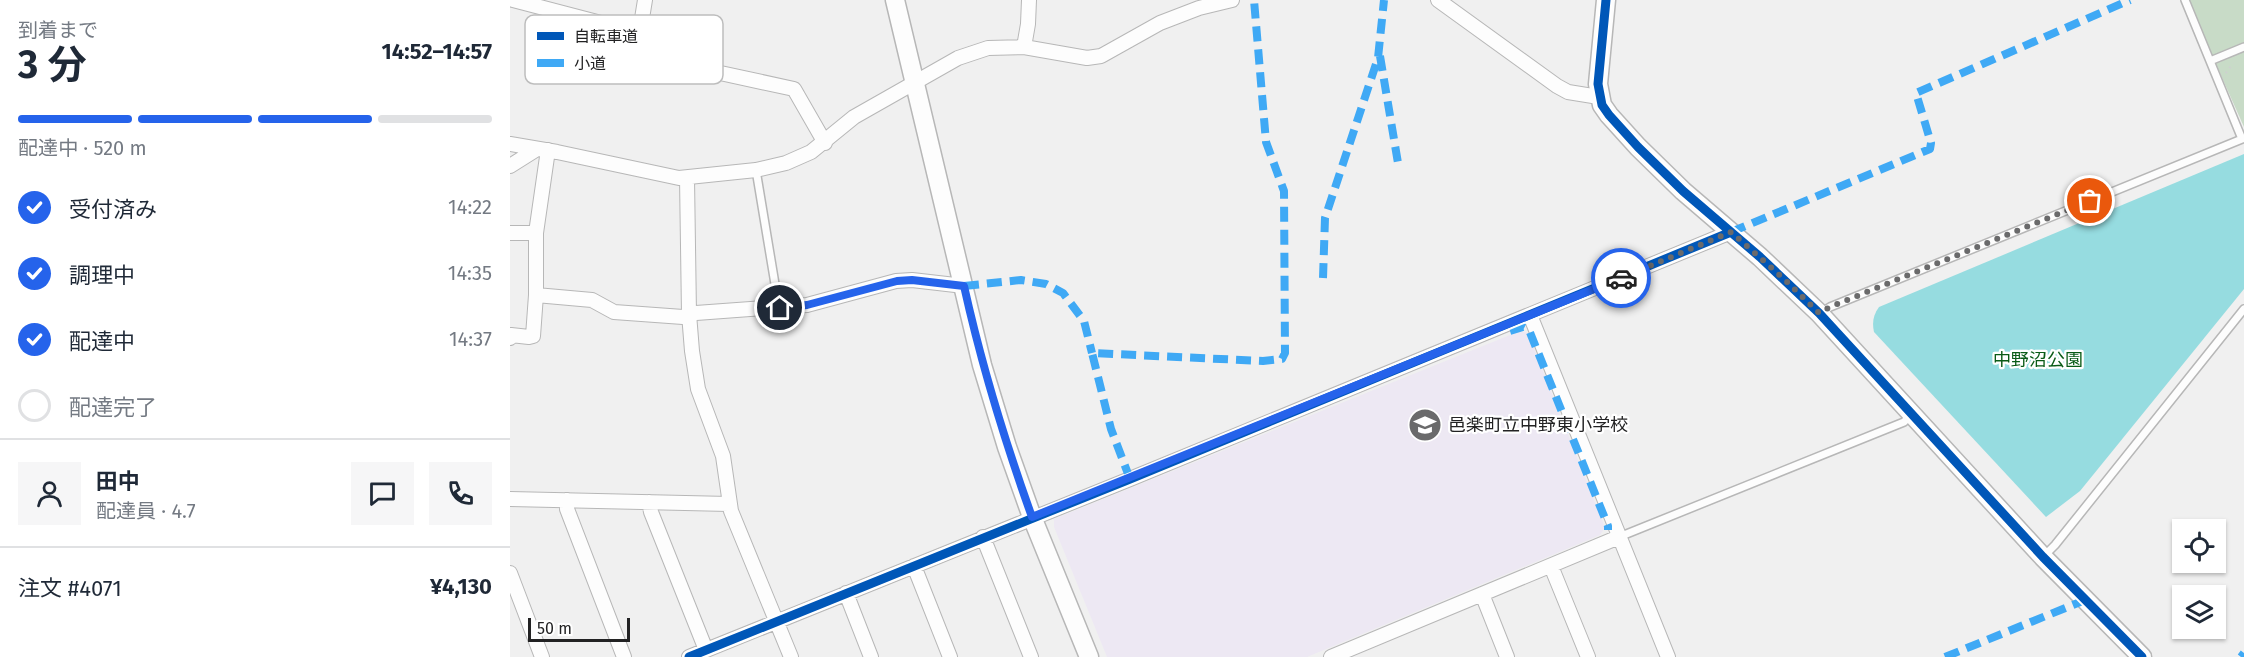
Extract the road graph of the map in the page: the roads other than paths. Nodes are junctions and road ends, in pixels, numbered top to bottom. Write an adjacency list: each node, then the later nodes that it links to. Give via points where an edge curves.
1 (513, 0): 9 (street)
2 (645, 0): 10 (street)
3 (895, 0): 15 (street)
4 (1029, 0): 11 (street)
5 (1232, 0): 11 (street, via 1160,23 1101,56 1087,58)
6 (1438, 0): 16 (street, via 1557,86 1568,92)
7 (1606, 0): 16 (street)
8 (2186, 0): 13 (lane)
9 (568, 15)
10 (643, 15)
11 (1024, 47): 15 (street, via 988,48 958,58)
12 (2244, 47): 13 (lane)
13 (2210, 61): 30 (lane, via 2242,139)
14 (723, 74): 17 (street, via 794,89)
15 (915, 83): 17 (street, via 854,117); 26 (street)
16 (1599, 97): 23 (street, via 1609,115 1638,147)
17 (825, 143): 21 (street, via 801,158)
18 (510, 144): 19 (street)
19 (542, 149): 20 (street); 22 (street); 24 (street)
20 (510, 166)
21 (756, 170): 22 (street); 28 (lane)
22 (687, 178): 31 (street)
23 (1731, 232): 30 (street); 32 (street)
24 (536, 233): 25 (street); 27 (street)
25 (510, 234)
26 (964, 286): 28 (street, via 897,281 807,305); 39 (street, via 982,365)
27 (536, 295): 31 (street, via 592,300 614,312); 33 (street, via 532,336)
28 (780, 308): 31 (street)
29 (2244, 309): 42 (lane)
30 (1819, 313): 34 (street)
31 (690, 314): 38 (street, via 698,389 723,456)
32 (1530, 315): 39 (street); 41 (street)
33 (510, 338)
34 (1911, 416): 41 (lane); 42 (street)
35 (510, 499): 36 (street)
36 (567, 500): 37 (street); 51 (street, via 567,509)
37 (649, 502): 38 (street); 49 (street)
38 (729, 504): 48 (street)
39 (1032, 517): 40 (street); 57 (street)
40 (983, 537): 43 (street); 56 (street)
41 (1619, 537): 44 (street); 61 (street)
42 (2043, 557): 62 (street)
43 (914, 566): 46 (street); 55 (street)
44 (1551, 566): 47 (street); 60 (street)
45 (510, 573): 50 (street)
46 (846, 593): 48 (street); 54 (street)
47 (1482, 594): 58 (street); 59 (street)
48 (777, 621): 49 (street); 53 (street)
49 (706, 650): 52 (street)
50 (542, 657)
51 (624, 657)
52 (689, 657)
53 (791, 657)
54 (871, 657)
55 (950, 657)
56 (1031, 657)
57 (1089, 657)
58 (1331, 657)
59 (1507, 657)
60 (1588, 657)
61 (1668, 657)
62 (2142, 657)

